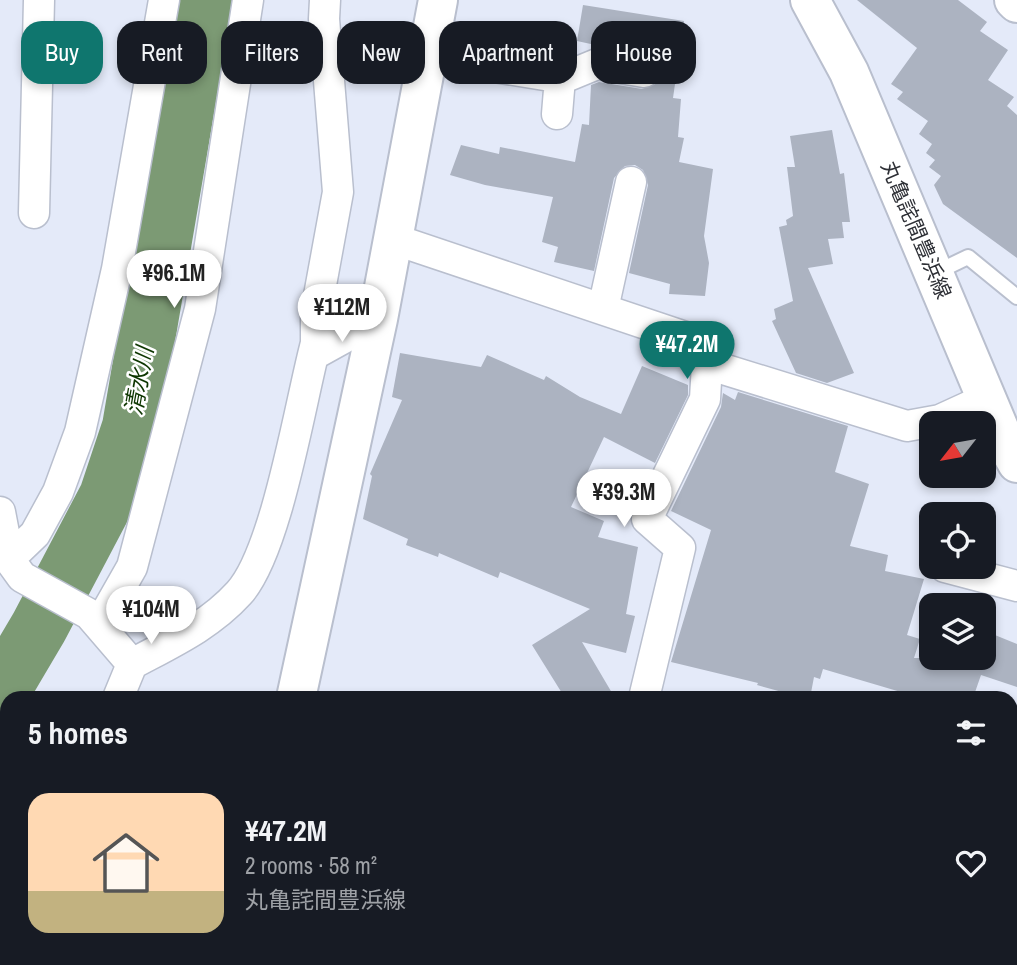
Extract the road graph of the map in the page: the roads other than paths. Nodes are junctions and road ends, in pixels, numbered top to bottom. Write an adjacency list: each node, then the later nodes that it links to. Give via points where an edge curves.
1 (39, 0): 12 (street)
2 (164, 0): 23 (street, via 117,269 80,432 58,492)
3 (248, 0): 26 (street, via 200,309 132,567)
4 (325, 0): 18 (street, via 338,192 316,312)
5 (438, 0): 7 (street)
6 (810, 0): 14 (street, 丸亀詫間豊浜線, via 849,72)
7 (427, 56): 8 (street); 13 (street)
8 (439, 58)
9 (560, 84): 10 (street)
10 (557, 114)
11 (631, 182): 16 (street)
12 (34, 213)
13 (393, 239): 16 (street); 17 (street)
14 (934, 273): 15 (lane, via 968,257); 20 (street, 丸亀詫間豊浜線)
15 (1017, 297)
16 (603, 309): 19 (street, via 685,337)
17 (378, 319): 18 (street); 29 (street)
18 (313, 355): 27 (street, via 268,539 241,592 200,628)
19 (707, 364): 20 (street, via 908,426 940,420); 30 (street, via 705,400 647,519 680,548)
20 (988, 398): 21 (street, 丸亀詫間豊浜線)
21 (1017, 463)
22 (0, 512): 23 (street)
23 (15, 568): 26 (street)
24 (990, 579): 25 (street)
25 (1017, 586)
26 (94, 620): 27 (street)
27 (132, 664): 28 (street)
28 (121, 691)
29 (298, 691)
30 (646, 691)

